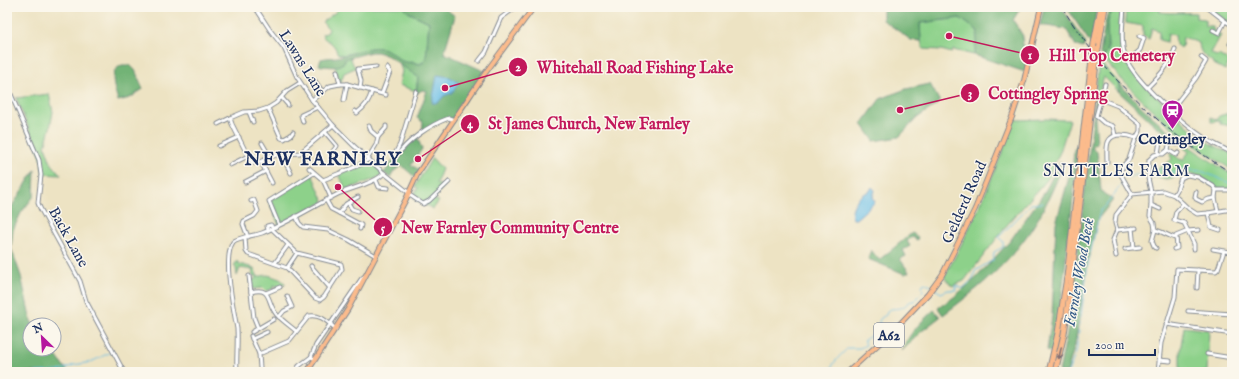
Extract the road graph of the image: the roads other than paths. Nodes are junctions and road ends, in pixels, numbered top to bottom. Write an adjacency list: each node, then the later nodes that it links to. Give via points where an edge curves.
1 (255, 7): 24 (street, Lawns Lane, via 284,48)
2 (516, 7): 15 (street, via 502,18)
3 (534, 7): 45 (main road)
4 (1041, 7): 170 (main road, Gelderd Road / A62, via 1024,81 1012,117 975,209 942,275 896,328)
5 (1101, 7): 16 (highway, bridge, via 1094,44)
6 (1106, 7): 16 (highway, bridge)
7 (1124, 7): 17 (street, via 1122,44)
8 (1207, 7): 9 (street)
9 (1225, 21): 10 (street); 11 (street, via 1219,33)
10 (1232, 25)
11 (1213, 30)
12 (1139, 36): 17 (street, via 1144,38 1140,50)
13 (1175, 49): 29 (street, via 1163,71)
14 (1201, 57): 41 (street, via 1206,61)
15 (479, 61)
16 (1094, 61): 60 (highway)
17 (1127, 62): 29 (street)
18 (376, 67): 30 (street, via 358,69)
19 (387, 68): 21 (street)
20 (337, 71): 25 (street)
21 (390, 72): 22 (street); 31 (street, via 384,94)
22 (396, 75)
23 (316, 81): 32 (street)
24 (300, 83): 34 (street); 36 (street, Lawns Lane)
25 (340, 84): 26 (street); 32 (street)
26 (347, 84): 30 (street); 37 (street)
27 (1105, 84): 35 (street)
28 (7, 85): 166 (street, Back Lane, via 39,160 40,208 80,280 86,301)
29 (1148, 87): 41 (street)
30 (360, 88): 31 (street)
31 (372, 90): 43 (street, via 369,101)
32 (322, 91): 36 (street)
33 (416, 91): 45 (street, via 396,157 408,143 440,122 449,118)
34 (282, 98): 38 (street); 40 (street)
35 (1100, 99): 54 (street, via 1096,116 1113,126); 57 (street, via 1114,104 1139,123 1141,129)
36 (312, 100): 39 (street, Lawns Lane)
37 (344, 100)
38 (288, 105)
39 (318, 107): 47 (street, via 299,115); 49 (street, Lawns Lane)
40 (268, 108): 42 (street); 52 (street, via 281,138 284,139)
41 (1171, 110): 66 (street, via 1204,137)
42 (249, 112): 44 (street); 46 (street)
43 (357, 113)
44 (230, 118): 48 (street); 56 (street)
45 (454, 120): 90 (main road, via 418,173)
46 (253, 122)
47 (303, 122)
48 (218, 124)
49 (333, 125): 53 (street); 71 (street, Lawns Lane)
50 (369, 126): 55 (street)
51 (386, 126): 55 (street)
52 (293, 132)
53 (325, 132): 64 (street, via 337,146); 67 (street, via 300,153)
54 (1115, 135): 57 (street); 73 (street, via 1108,143)
55 (378, 136): 71 (street)
56 (239, 137): 62 (street); 69 (street)
57 (1136, 138): 91 (street, via 1129,160 1120,173)
58 (1160, 141): 68 (street)
59 (262, 143): 70 (street)
60 (1084, 144): 171 (highway, via 1062,309); 172 (highway, one-way to 172, via 1069,300)
61 (1177, 144): 63 (street, via 1172,140)
62 (219, 146)
63 (1168, 150): 65 (street, via 1176,155); 68 (street)
64 (333, 151)
65 (1178, 153)
66 (1232, 153)
67 (281, 154): 70 (street); 77 (street)
68 (1158, 154): 88 (street, via 1150,160 1148,177)
69 (248, 156): 72 (street, via 253,163); 74 (street)
70 (270, 157): 72 (street)
71 (368, 159): 79 (street, Lawns Lane); 80 (street, via 360,165)
72 (261, 162): 76 (street)
73 (1107, 162)
74 (230, 165)
75 (309, 168): 78 (street)
76 (266, 171): 82 (street); 84 (street)
77 (291, 173)
78 (314, 173): 80 (street); 108 (street, via 269,201)
79 (384, 173): 81 (street); 90 (street, Lawns Lane)
80 (323, 180): 94 (street)
81 (376, 180): 85 (street, via 379,187); 94 (street)
82 (245, 182)
83 (448, 182): 90 (street, Lawns Lane, via 423,204)
84 (272, 183)
85 (388, 188)
86 (1216, 190): 87 (street); 92 (street, via 1198,177 1186,175 1181,178); 95 (street)
87 (1229, 190)
88 (1151, 192): 91 (street); 92 (street, via 1163,191); 100 (street)
89 (1196, 192): 95 (street, via 1196,199 1202,202)
90 (408, 193): 129 (main road)
91 (1132, 194): 111 (street, via 1116,215)
92 (1174, 195): 99 (street)
93 (358, 197): 98 (street)
94 (331, 198): 96 (street)
95 (1214, 198): 104 (street)
96 (326, 200): 105 (street, via 331,209); 107 (street)
97 (251, 202): 116 (street, via 254,200 258,211 244,221)
98 (348, 203): 103 (street, via 352,209); 105 (street)
99 (1183, 204): 106 (street, via 1197,214); 115 (street, via 1174,218 1175,221 1184,223)
100 (1151, 205): 101 (street); 112 (street, via 1150,216)
101 (1160, 209)
102 (1232, 209): 104 (street)
103 (358, 211)
104 (1218, 211): 106 (street)
105 (339, 213): 110 (street, via 361,226)
106 (1208, 213): 114 (street, via 1211,227)
107 (296, 216): 108 (street); 129 (street, via 303,227 328,230)
108 (279, 225): 109 (street)
109 (272, 228): 116 (street); 118 (street)
110 (360, 229)
111 (1118, 230): 120 (street, via 1134,228); 130 (street, via 1114,237)
112 (1155, 230): 117 (street); 121 (street, via 1152,241)
113 (1199, 230): 115 (street)
114 (1220, 230)
115 (1188, 231): 117 (street); 124 (street)
116 (247, 237): 131 (street, via 248,254); 167 (street, via 238,238 230,248 228,275 238,348)
117 (1175, 238): 123 (street, via 1177,248)
118 (288, 245): 128 (street); 131 (street)
119 (1140, 247): 120 (street)
120 (1134, 248): 122 (street)
121 (1156, 248)
122 (1126, 249)
123 (1174, 249)
124 (1194, 249)
125 (1213, 249): 126 (street)
126 (1224, 251): 127 (street); 134 (street, via 1218,269)
127 (1232, 252)
128 (297, 253): 133 (street); 138 (street, via 340,263 343,267)
129 (376, 256): 135 (main road)
130 (1116, 256)
131 (275, 263): 133 (street)
132 (311, 266): 138 (street)
133 (287, 268): 138 (street, via 315,298 320,300)
134 (1198, 270): 139 (street); 152 (street, via 1177,269 1175,297)
135 (368, 273): 144 (street); 146 (main road)
136 (249, 276): 140 (street)
137 (280, 287): 141 (street)
138 (330, 288)
139 (1197, 288)
140 (251, 292): 141 (street, via 262,290); 153 (street, via 254,318)
141 (266, 293): 149 (street)
142 (287, 298): 145 (street)
143 (296, 305): 145 (street)
144 (344, 306): 146 (street); 151 (street)
145 (292, 307): 149 (street)
146 (348, 309): 154 (main road)
147 (1188, 311): 148 (street)
148 (1232, 314)
149 (279, 317): 155 (street)
150 (274, 319): 153 (street)
151 (331, 324): 154 (street); 155 (street, via 321,316 314,315 309,316); 161 (street, via 316,346)
152 (1166, 324): 158 (street); 163 (street)
153 (258, 328): 156 (street)
154 (336, 329): 161 (main road)
155 (296, 331): 159 (street, via 289,341)
156 (252, 332)
157 (267, 332): 159 (street, via 252,337)
158 (1232, 334)
159 (259, 354): 165 (street)
160 (1207, 354): 162 (street)
161 (313, 358): 168 (street, via 299,366); 169 (main road)
162 (1232, 358)
163 (1159, 360): 164 (street); 173 (street)
164 (1170, 360)
165 (260, 368)
166 (124, 372)
167 (237, 372)
168 (295, 372)
169 (307, 372)
170 (848, 372)
171 (1049, 372)
172 (1055, 372)
173 (1158, 372)

